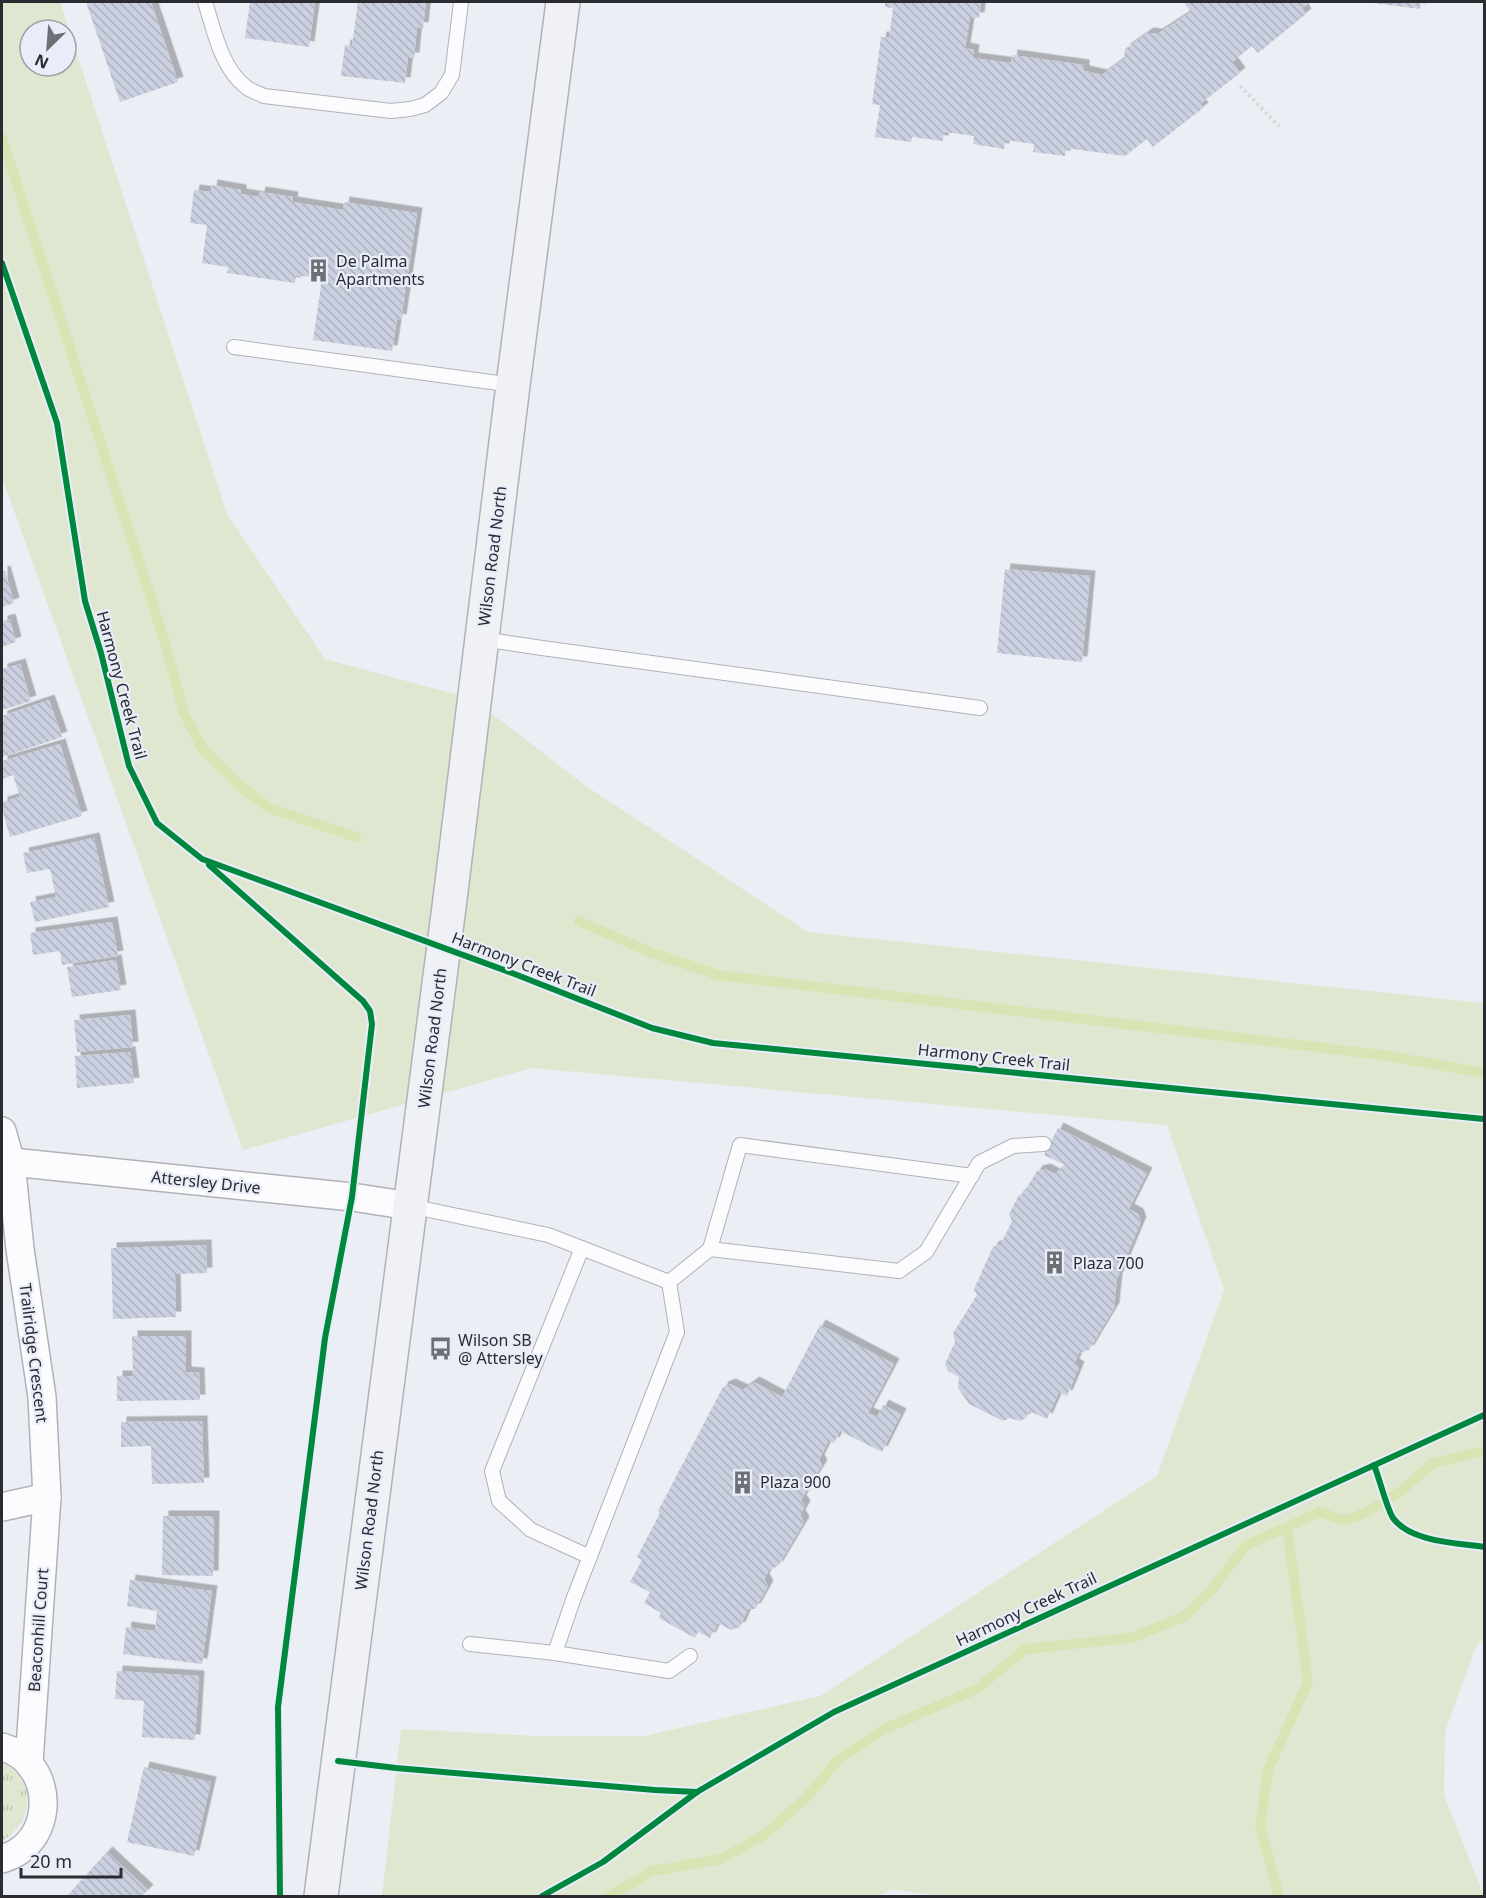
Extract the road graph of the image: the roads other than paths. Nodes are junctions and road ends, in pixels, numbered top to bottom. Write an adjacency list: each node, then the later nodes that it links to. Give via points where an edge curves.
1 (205, 2): 2 (lane, via 231,72 247,87 264,96 391,111 425,105 441,93 452,75)
2 (461, 2)
3 (563, 2): 5 (main road, Wilson Road North)
4 (234, 347): 5 (lane)
5 (513, 385): 6 (main road, Wilson Road North)
6 (482, 639): 7 (lane); 12 (main road, Wilson Road North)
7 (980, 708)
8 (2, 1131): 10 (street, Trailridge Crescent)
9 (1044, 1144): 11 (lane, via 1012,1146 979,1163)
10 (6, 1162): 12 (street, Attersley Drive); 16 (street, Trailridge Crescent, via 42,1397)
11 (972, 1176): 14 (lane, via 926,1252 899,1271); 14 (lane, via 740,1145)
12 (410, 1206): 13 (lane, via 548,1235); 25 (main road, Wilson Road North)
13 (582, 1248): 15 (lane); 18 (lane, via 492,1471 499,1501 531,1530)
14 (710, 1249): 15 (lane)
15 (669, 1282): 18 (lane, via 677,1332)
16 (47, 1497): 17 (street); 23 (street, Beaconhill Court)
17 (2, 1507)
18 (590, 1557): 20 (lane)
19 (470, 1644): 20 (lane)
20 (555, 1653): 21 (lane, via 669,1671)
21 (690, 1656)
22 (2, 1747): 23 (street)
23 (29, 1763): 24 (street, Beaconhill Court, via 40,1780 42,1820 19,1851)
24 (2, 1859)
25 (321, 1896)

